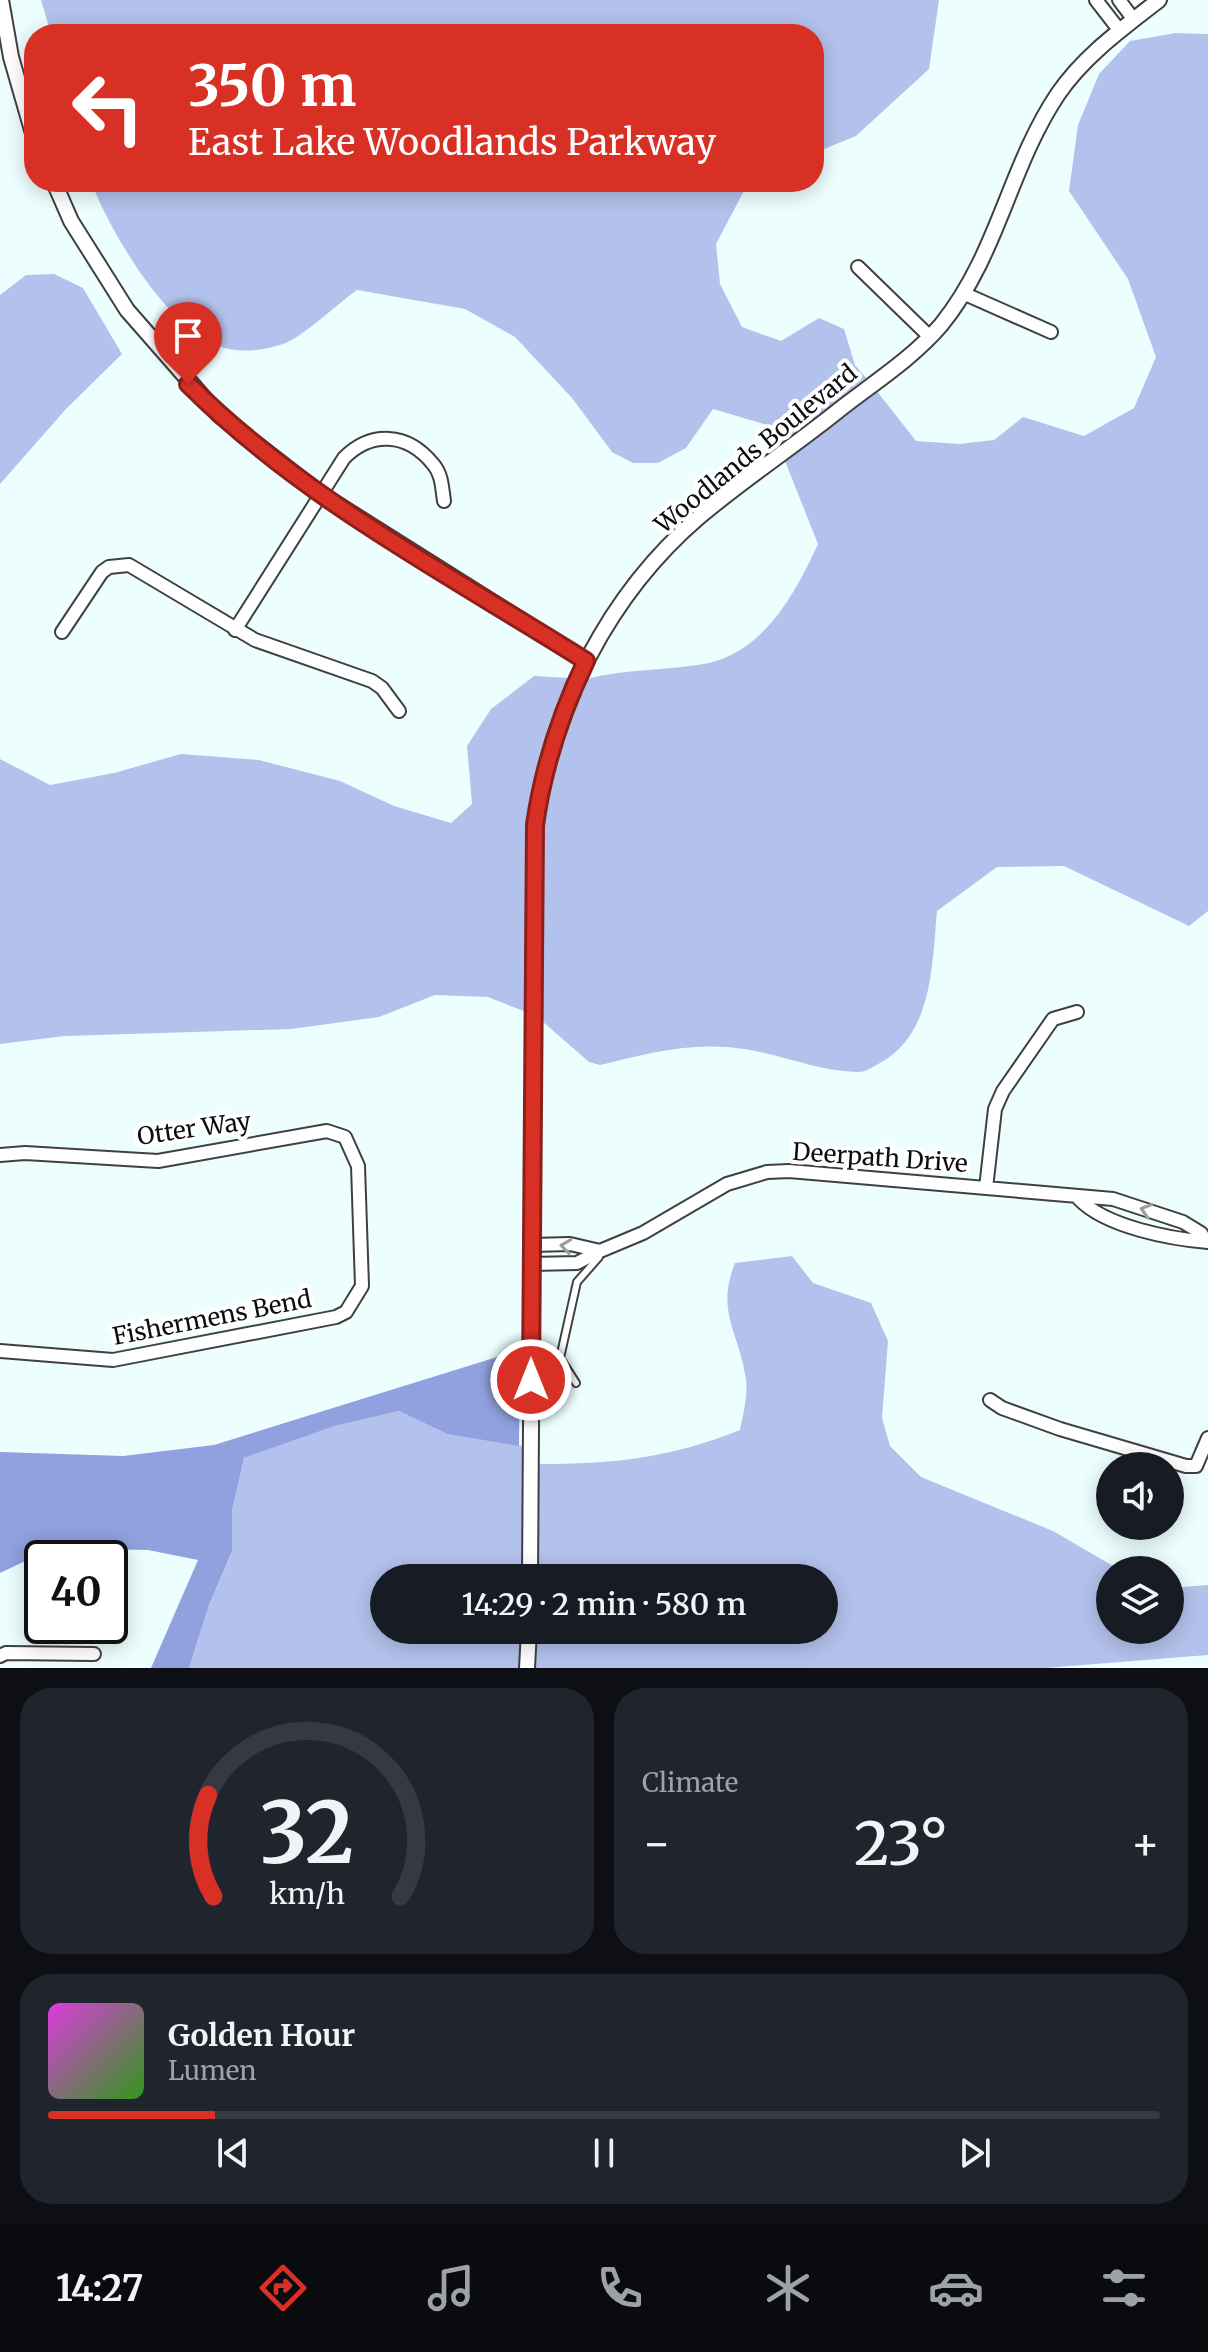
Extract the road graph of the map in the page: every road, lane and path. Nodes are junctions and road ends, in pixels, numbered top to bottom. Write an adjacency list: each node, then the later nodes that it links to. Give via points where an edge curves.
1 (1, 0): 7 (street)
2 (1096, 0): 6 (street)
3 (1119, 0): 5 (street)
4 (1159, 0): 5 (street, Woodlands Boulevard)
5 (1134, 20): 6 (street, Woodlands Boulevard)
6 (1120, 31): 10 (street, Woodlands Boulevard, via 1057,95)
7 (24, 102)
8 (59, 192): 13 (street, via 101,273 166,359 249,442)
9 (858, 267): 12 (street)
10 (965, 294): 11 (street); 12 (street, Woodlands Boulevard)
11 (1051, 332)
12 (930, 337): 17 (street, Woodlands Boulevard, via 699,517 628,593)
13 (321, 494): 14 (street, via 344,458 377,437 407,445 434,464); 15 (street); 17 (street)
14 (444, 501)
15 (235, 630): 16 (street, via 129,565 102,572); 18 (street, via 372,681)
16 (62, 632)
17 (586, 661): 25 (street, Woodlands Boulevard, via 560,722 535,825)
18 (399, 711)
19 (1077, 1012): 22 (street, via 1053,1019 1003,1091 995,1109)
20 (345, 1137): 21 (street, Otter Way, via 327,1131 158,1161); 28 (street, Fishermens Bend, via 358,1166 363,1259 362,1286 346,1312 113,1360)
21 (0, 1155)
22 (986, 1188): 23 (street, Deerpath Drive); 26 (street, Deerpath Drive, via 767,1172 727,1184)
23 (1079, 1199): 24 (street, Deerpath Drive, via 1097,1214 1182,1242); 24 (street, Deerpath Drive, one-way to 23, via 1194,1228 1113,1199)
24 (1207, 1241)
25 (532, 1245): 26 (street, one-way to 25); 27 (street, Woodlands Boulevard)
26 (604, 1250): 27 (street, Deerpath Drive, via 577,1263); 29 (lane, via 577,1282 563,1340 560,1358)
27 (532, 1264): 32 (street, Woodlands Boulevard)
28 (0, 1351)
29 (576, 1383)
30 (990, 1400): 31 (street, via 1060,1429 1186,1466 1196,1466)
31 (1208, 1438)
32 (530, 1564)
33 (528, 1644): 36 (street)
34 (94, 1654): 35 (street)
35 (0, 1656)
36 (527, 1668)

